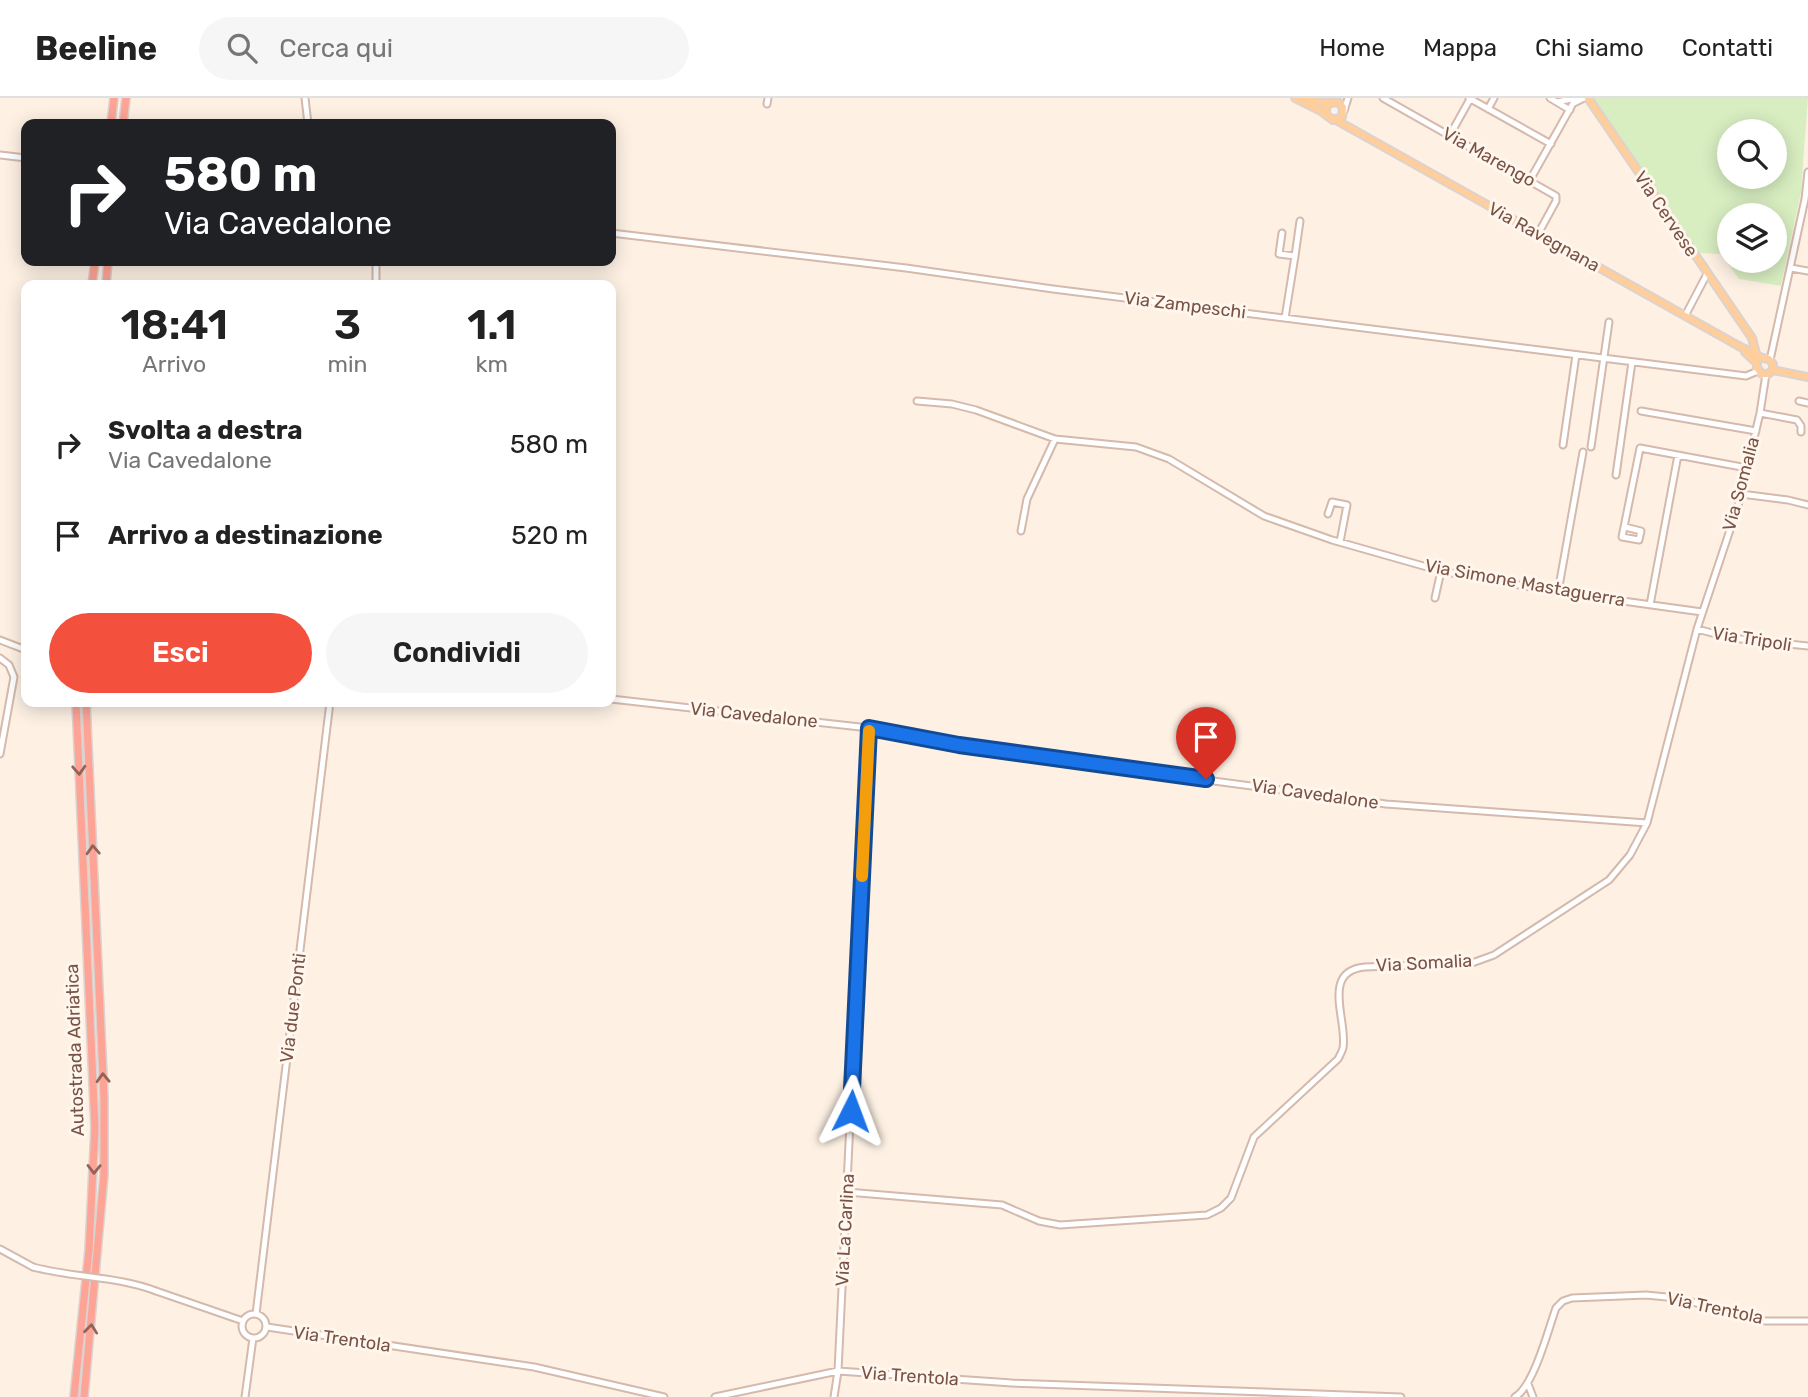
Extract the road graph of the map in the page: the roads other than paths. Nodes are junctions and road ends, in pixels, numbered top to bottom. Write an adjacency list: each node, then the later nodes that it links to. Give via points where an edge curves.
1 (114, 98): 17 (highway)
2 (126, 98): 18 (highway)
3 (305, 98): 19 (street)
4 (1296, 98): 11 (main road); 16 (main road)
5 (1348, 98): 15 (street)
6 (1386, 98): 22 (street, Via Marengo)
7 (1470, 98): 14 (street); 22 (street)
8 (1494, 98): 14 (street)
9 (1550, 98): 12 (street)
10 (1586, 98): 13 (street); 35 (main road, Via Cervese)
11 (1334, 101): 15 (main road); 16 (main road, via 1326,107)
12 (1557, 102): 13 (street); 13 (street)
13 (1574, 102): 23 (street)
14 (1488, 109): 23 (street)
15 (1344, 113): 20 (main road); 21 (main road)
16 (1326, 115): 20 (main road)
17 (112, 119)
18 (124, 119)
19 (307, 119)
20 (1336, 120): 21 (main road, Via Ravegnana)
21 (1350, 131): 31 (main road, Via Ravegnana)
22 (1450, 135): 27 (street, Via Marengo)
23 (1551, 144): 27 (street)
24 (0, 155): 25 (street)
25 (21, 157)
26 (1808, 172): 33 (street)
27 (1530, 180): 31 (street, Via Marengo, via 1556,198)
28 (1300, 221): 32 (street)
29 (1282, 233): 32 (street, via 1279,254)
30 (616, 234): 37 (street, Via Zampeschi)
31 (1538, 234): 36 (main road, Via Ravegnana)
32 (1295, 256): 37 (street)
33 (1791, 268): 34 (street); 45 (street)
34 (1808, 271)
35 (1707, 274): 36 (street); 39 (main road, Via Cervese)
36 (1685, 316): 40 (main road, Via Ravegnana)
37 (1284, 318): 42 (street, Via Zampeschi)
38 (1609, 322): 43 (street)
39 (1745, 330): 41 (main road, via 1751,344); 44 (main road, Via Cervese, via 1755,343)
40 (1737, 345): 41 (main road, Via Ravegnana); 44 (main road, Via Ravegnana)
41 (1745, 348): 44 (main road, Via Ravegnana)
42 (1576, 355): 43 (street, Via Zampeschi); 58 (street)
43 (1603, 358): 46 (street, Via Zampeschi); 59 (street)
44 (1758, 358): 45 (main road, Via Ravegnana); 47 (main road)
45 (1770, 360): 48 (main road)
46 (1632, 362): 47 (street, Via Zampeschi, via 1746,376); 63 (street)
47 (1758, 371): 48 (main road)
48 (1769, 372): 49 (main road); 54 (street, Via Somalia)
49 (1808, 377)
50 (917, 401): 57 (street, Via Simone Mastaguerra, via 976,410)
51 (1799, 401): 52 (street)
52 (1808, 403)
53 (1641, 411): 55 (street)
54 (1760, 412): 55 (street, Via Somalia); 56 (street, via 1799,421)
55 (1756, 431): 62 (street, Via Somalia)
56 (1801, 432)
57 (1055, 439): 70 (street, via 1027,499); 71 (street, Via Simone Mastaguerra, via 1136,447 1169,459 1264,516)
58 (1563, 445)
59 (1591, 447)
60 (1583, 452): 73 (street)
61 (1678, 455): 62 (street); 65 (street, via 1640,448); 75 (street)
62 (1748, 468): 66 (street, Via Somalia)
63 (1615, 475)
64 (1622, 493): 65 (street)
65 (1631, 494): 69 (street)
66 (1741, 494): 67 (street); 76 (street, Via Somalia)
67 (1808, 505)
68 (1328, 514): 71 (street, via 1330,503 1347,505)
69 (1625, 527)
70 (1021, 531)
71 (1340, 542): 72 (street, Via Simone Mastaguerra)
72 (1441, 571): 73 (street, Via Simone Mastaguerra); 74 (street)
73 (1558, 592): 75 (street, Via Simone Mastaguerra)
74 (1435, 598)
75 (1650, 605): 76 (street, Via Simone Mastaguerra)
76 (1702, 612): 77 (street, Via Somalia)
77 (1697, 629): 79 (street, Via Tripoli, via 1731,638); 88 (street, Via Somalia)
78 (0, 640): 80 (street)
79 (1808, 646)
80 (21, 648)
81 (0, 658): 87 (street, via 14,677)
82 (616, 700): 86 (street, Via Cavedalone)
83 (76, 707): 98 (highway, Autostrada Adriatica, one-way to 98, via 95,1128 89,1250)
84 (86, 707): 99 (highway, Autostrada Adriatica, one-way to 84, via 104,1175)
85 (329, 707): 91 (street, Via due Ponti)
86 (869, 728): 88 (street, Via Cavedalone, via 959,745 1386,804); 89 (street, Via La Carlina)
87 (0, 754)
88 (1647, 823): 89 (street, Via Somalia, via 1630,855 1609,880 1494,956 1472,963 1358,967 1343,977 1339,992 1343,1048 1338,1059 1254,1137 1231,1198 1207,1215 1060,1225 1002,1205)
89 (847, 1192): 96 (street, Via La Carlina)
90 (0, 1249): 92 (street, bridge, via 33,1267 122,1281)
91 (256, 1314): 92 (street); 94 (street)
92 (243, 1321): 95 (street, via 244,1332)
93 (1808, 1321): 97 (street, Via Trentola, via 1765,1321 1677,1298 1572,1298 1556,1308)
94 (267, 1327): 95 (street, via 260,1337); 101 (street, Via Trentola, via 534,1367)
95 (253, 1338): 100 (street)
96 (838, 1371): 102 (street, Via Trentola); 103 (street, Via La Carlina); 104 (street, Via Trentola, via 1026,1384)
97 (1528, 1384): 105 (street, Via Trentola); 106 (street)
98 (74, 1397)
99 (84, 1397)
100 (245, 1397)
101 (664, 1397)
102 (715, 1397)
103 (834, 1397)
104 (1401, 1397)
105 (1516, 1397)
106 (1533, 1397)

